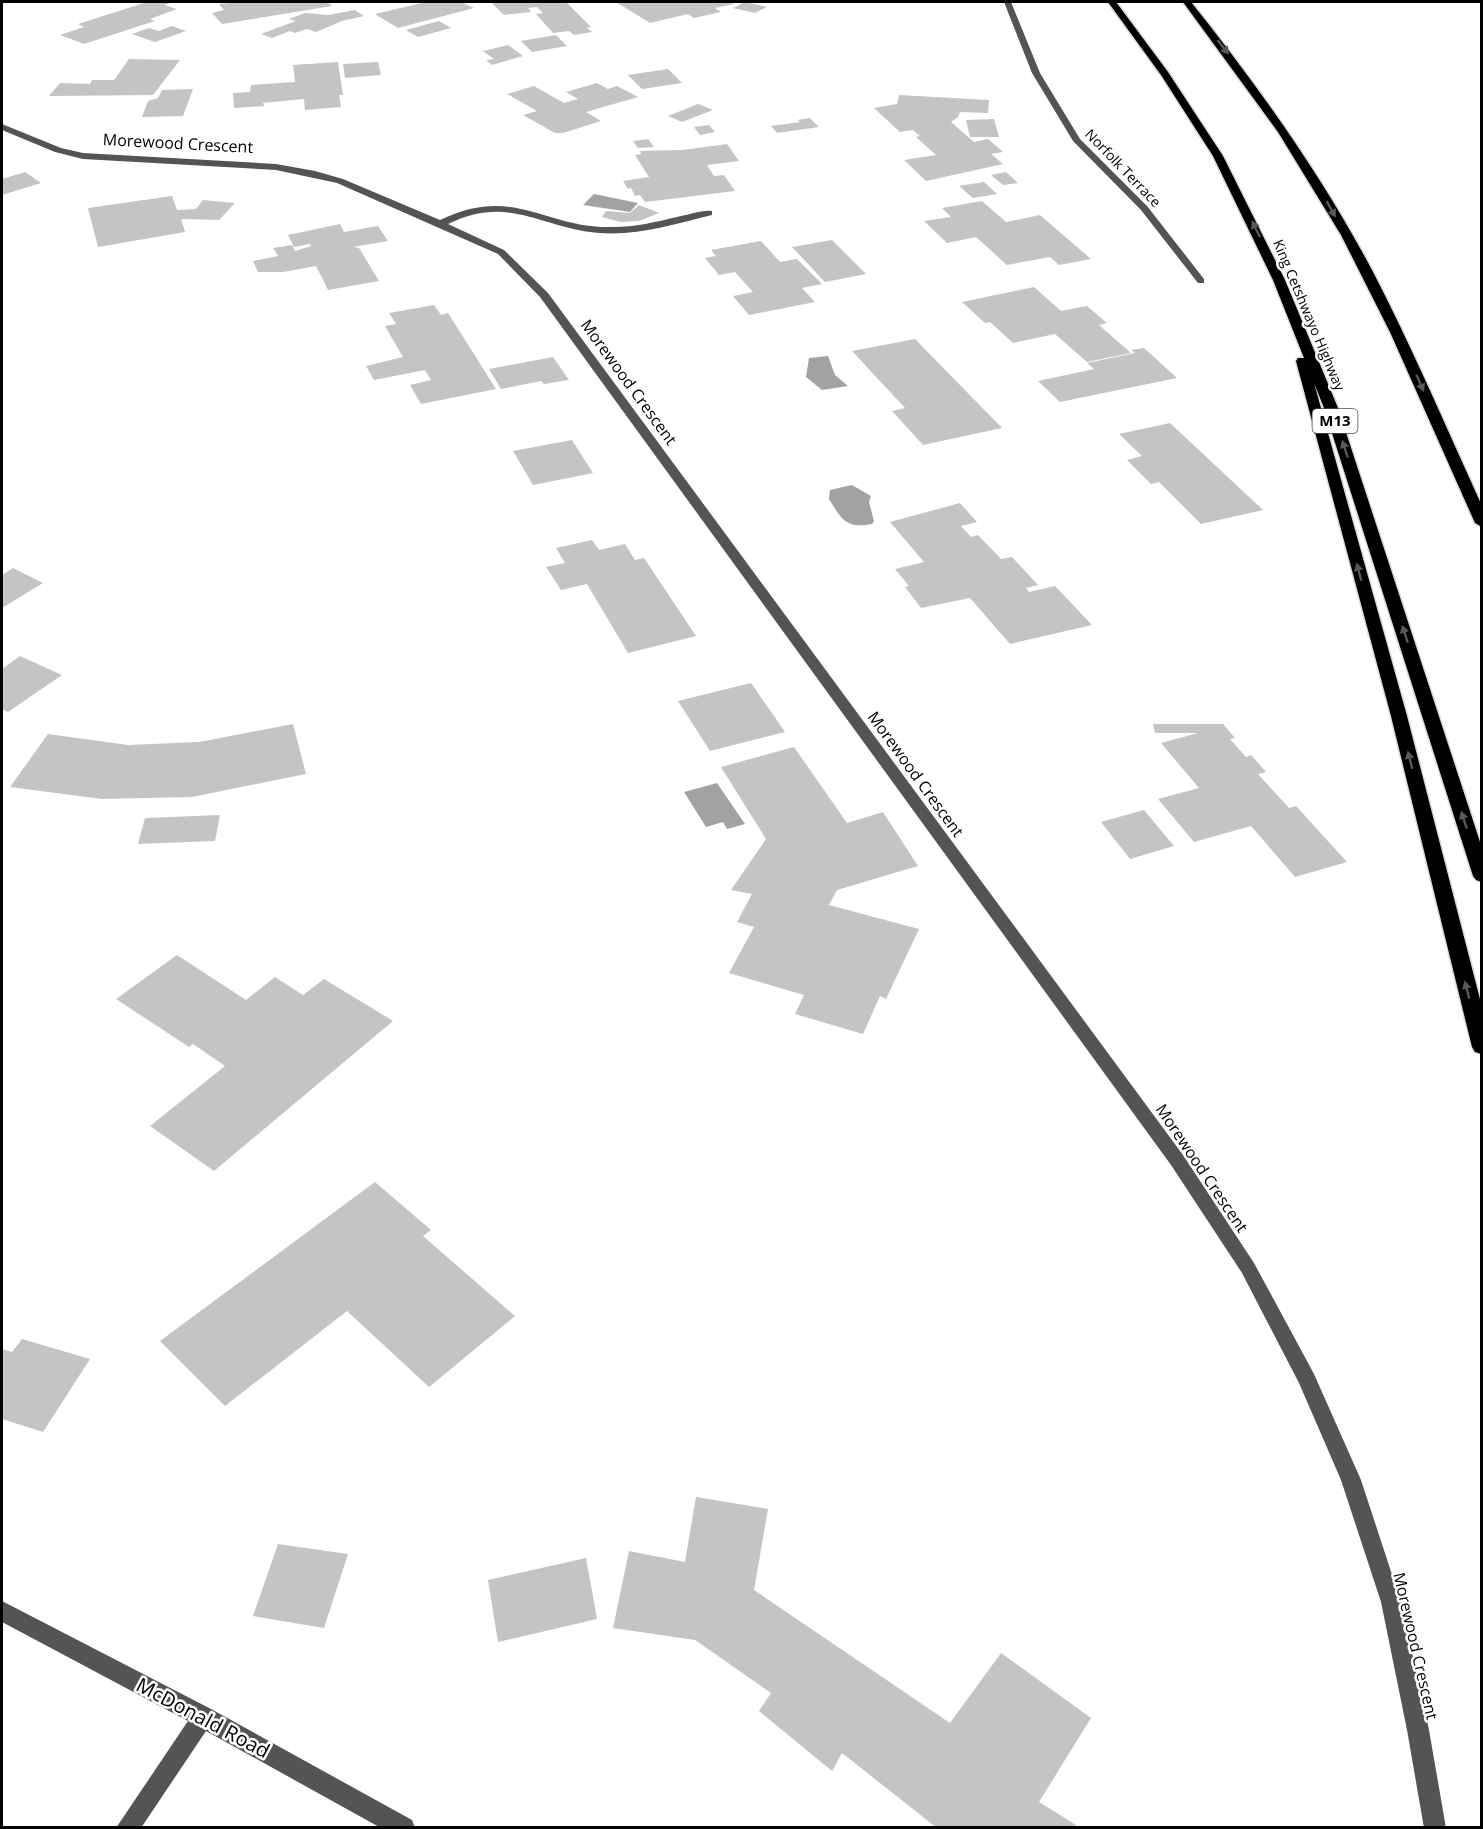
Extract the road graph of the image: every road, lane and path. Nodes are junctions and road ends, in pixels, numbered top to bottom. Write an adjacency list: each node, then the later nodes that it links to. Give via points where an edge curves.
1 (1007, 2): 8 (street, Norfolk Terrace, via 1036,73 1072,135 1144,208)
2 (1112, 2): 7 (highway, King Cetshwayo Highway / M13, one-way to 2, via 1218,156)
3 (1187, 2): 9 (highway, one-way to 9, via 1261,100 1329,204 1405,351)
4 (2, 127): 6 (street, Morewood Crescent, via 83,156 276,167 315,174)
5 (709, 213): 6 (street, via 631,228 598,230 510,208 490,208)
6 (440, 224): 16 (street, Morewood Crescent, via 501,252 544,295 1177,1160 1248,1268 1307,1380 1351,1480 1391,1602)
7 (1279, 280): 10 (highway, King Cetshwayo Highway / M13, one-way to 7, via 1331,408); 11 (highway, one-way to 7, via 1399,716)
8 (1201, 281)
9 (1482, 523)
10 (1482, 876)
11 (1482, 1047)
12 (2, 1611): 13 (street, McDonald Road)
13 (203, 1717): 14 (street); 15 (street, McDonald Road)
14 (127, 1827)
15 (404, 1827)
16 (1435, 1827)

